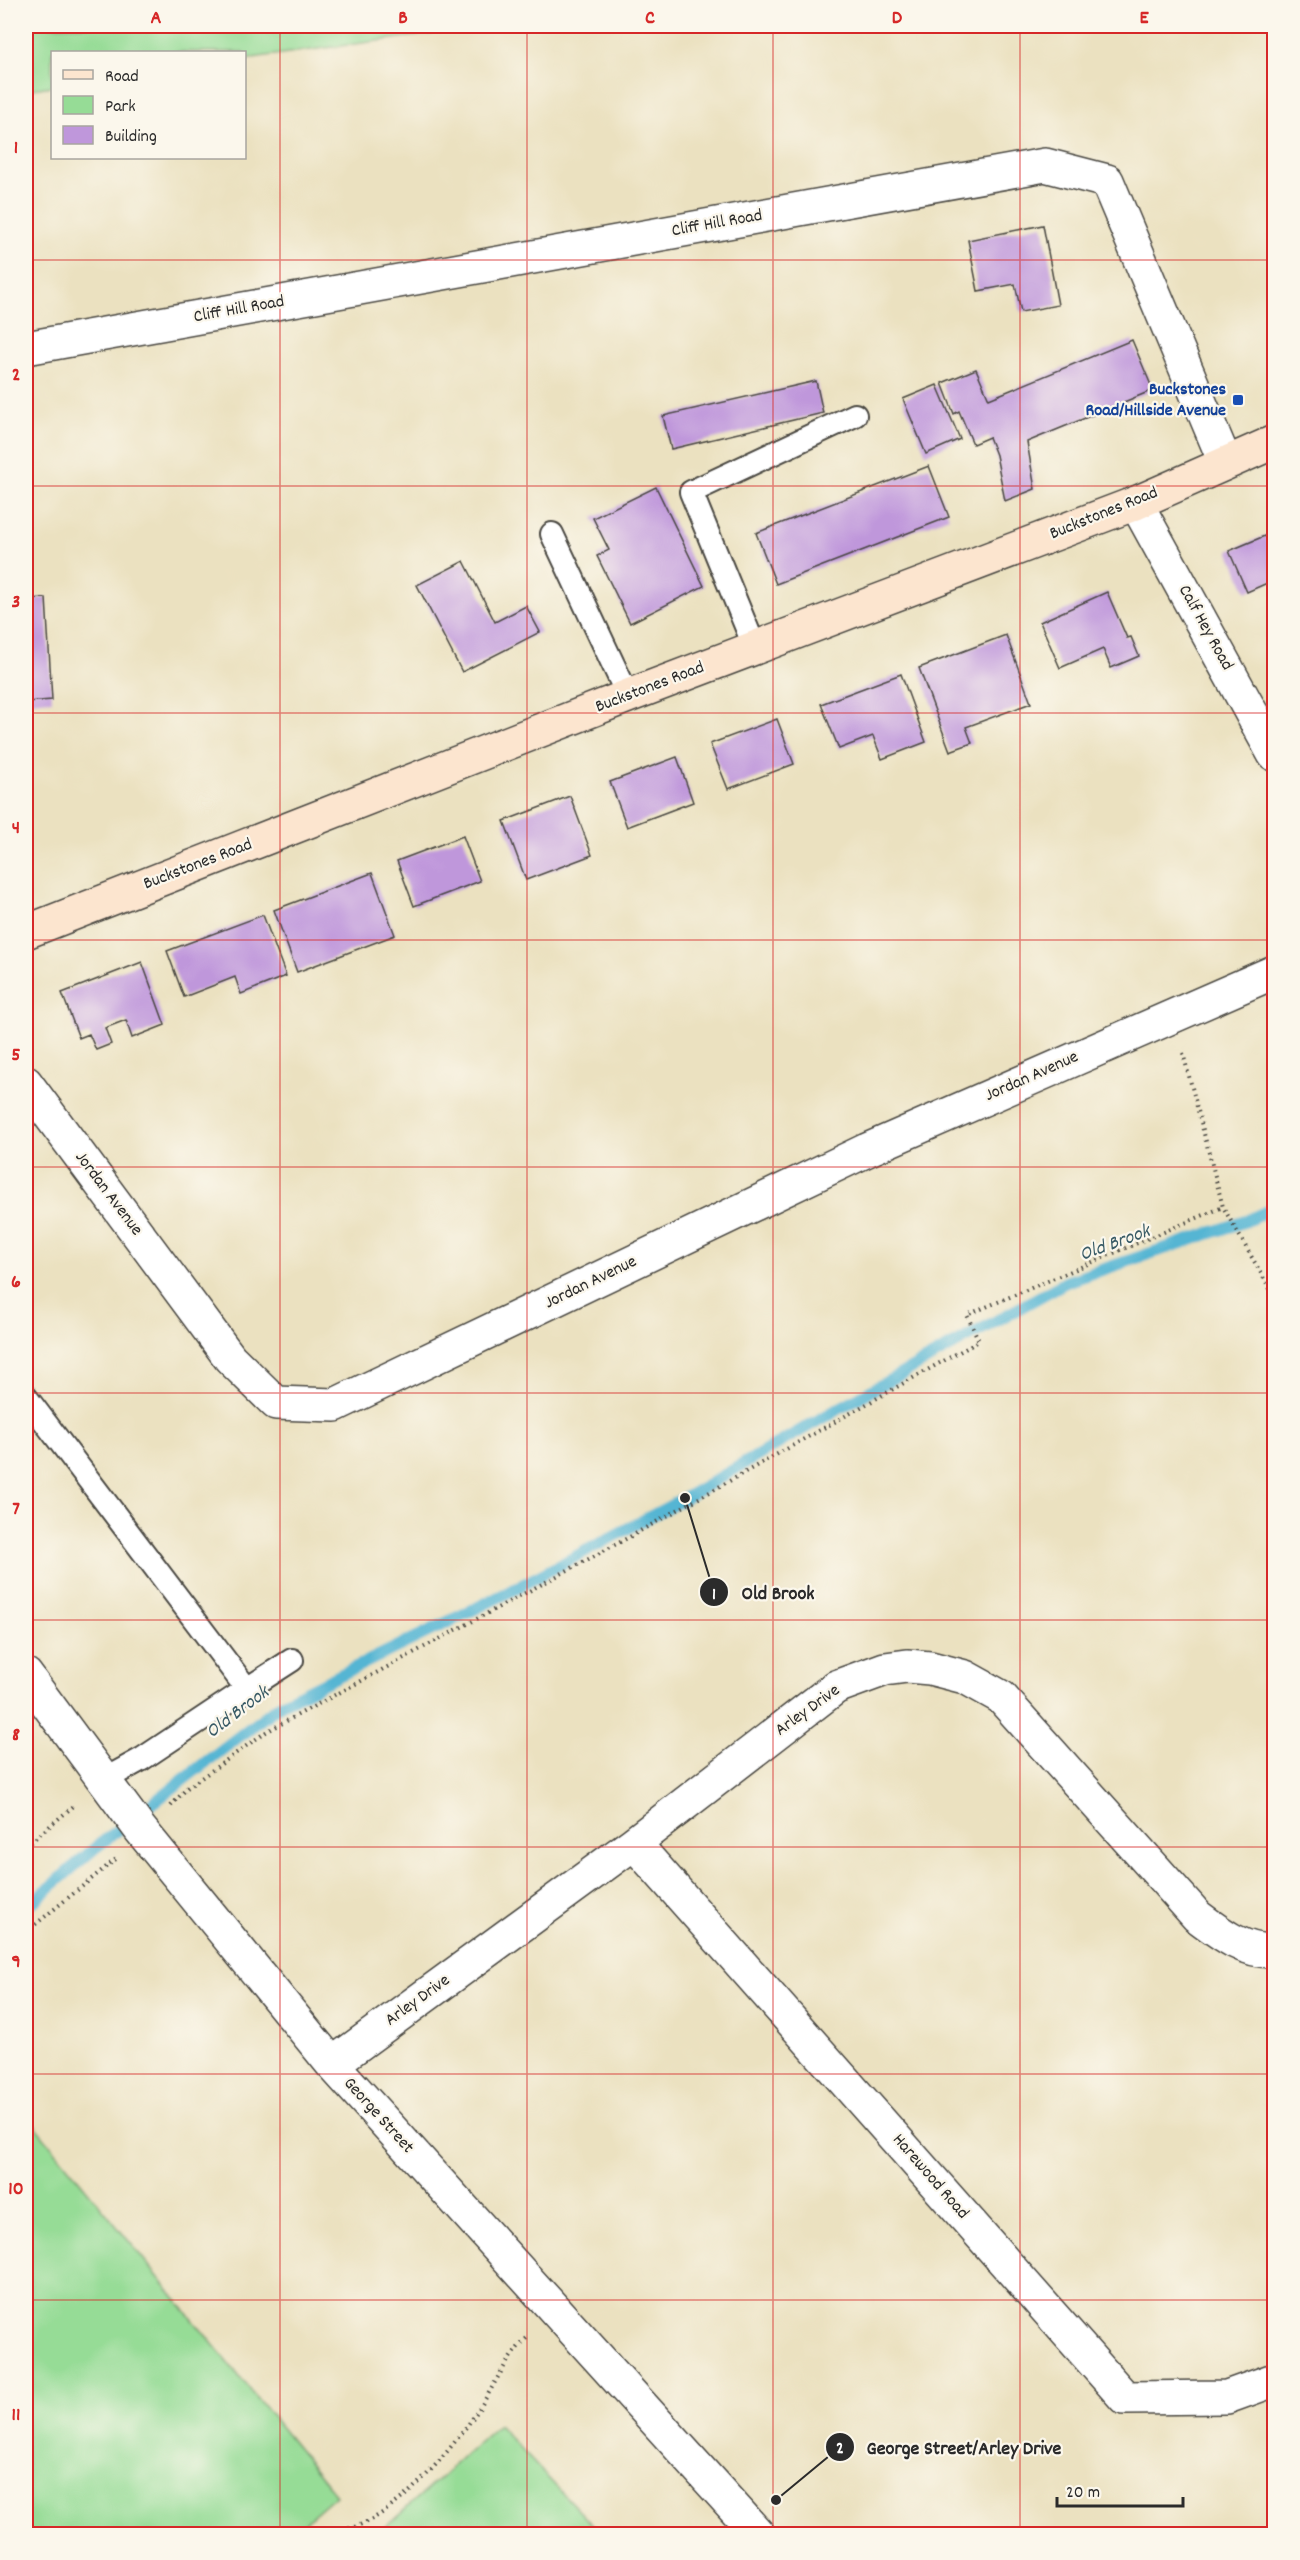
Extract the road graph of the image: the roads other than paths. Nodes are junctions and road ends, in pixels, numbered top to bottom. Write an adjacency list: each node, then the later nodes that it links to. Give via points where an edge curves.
1 (26, 348): 4 (street, Cliff Hill Road, via 1046,165 1107,181)
2 (855, 415): 7 (lane, via 691,492)
3 (1275, 442): 4 (main road, Buckstones Road)
4 (1226, 462): 5 (main road, Buckstones Road)
5 (1136, 503): 7 (main road, Buckstones Road); 9 (street, Calf Hey Road)
6 (552, 534): 8 (lane)
7 (755, 648): 8 (main road, Buckstones Road)
8 (628, 696): 10 (main road, Buckstones Road)
9 (1275, 754)
10 (26, 932)
11 (1275, 972): 12 (street, Jordan Avenue, via 867,1150 335,1405 276,1403 230,1358)
12 (29, 1094)
13 (26, 1397): 16 (lane)
14 (292, 1660): 16 (lane)
15 (26, 1675): 17 (street, George Street)
16 (247, 1689): 17 (lane)
17 (107, 1785): 20 (street, George Street)
18 (634, 1842): 19 (street, Arley Drive, via 836,1687 885,1669 930,1668 965,1677 1001,1697 1197,1916 1252,1950); 20 (street, Arley Drive); 21 (street, Harewood Road, via 1125,2398 1227,2397)
19 (1275, 1951)
20 (332, 2064): 22 (street, George Street)
21 (1275, 2380)
22 (758, 2535)

